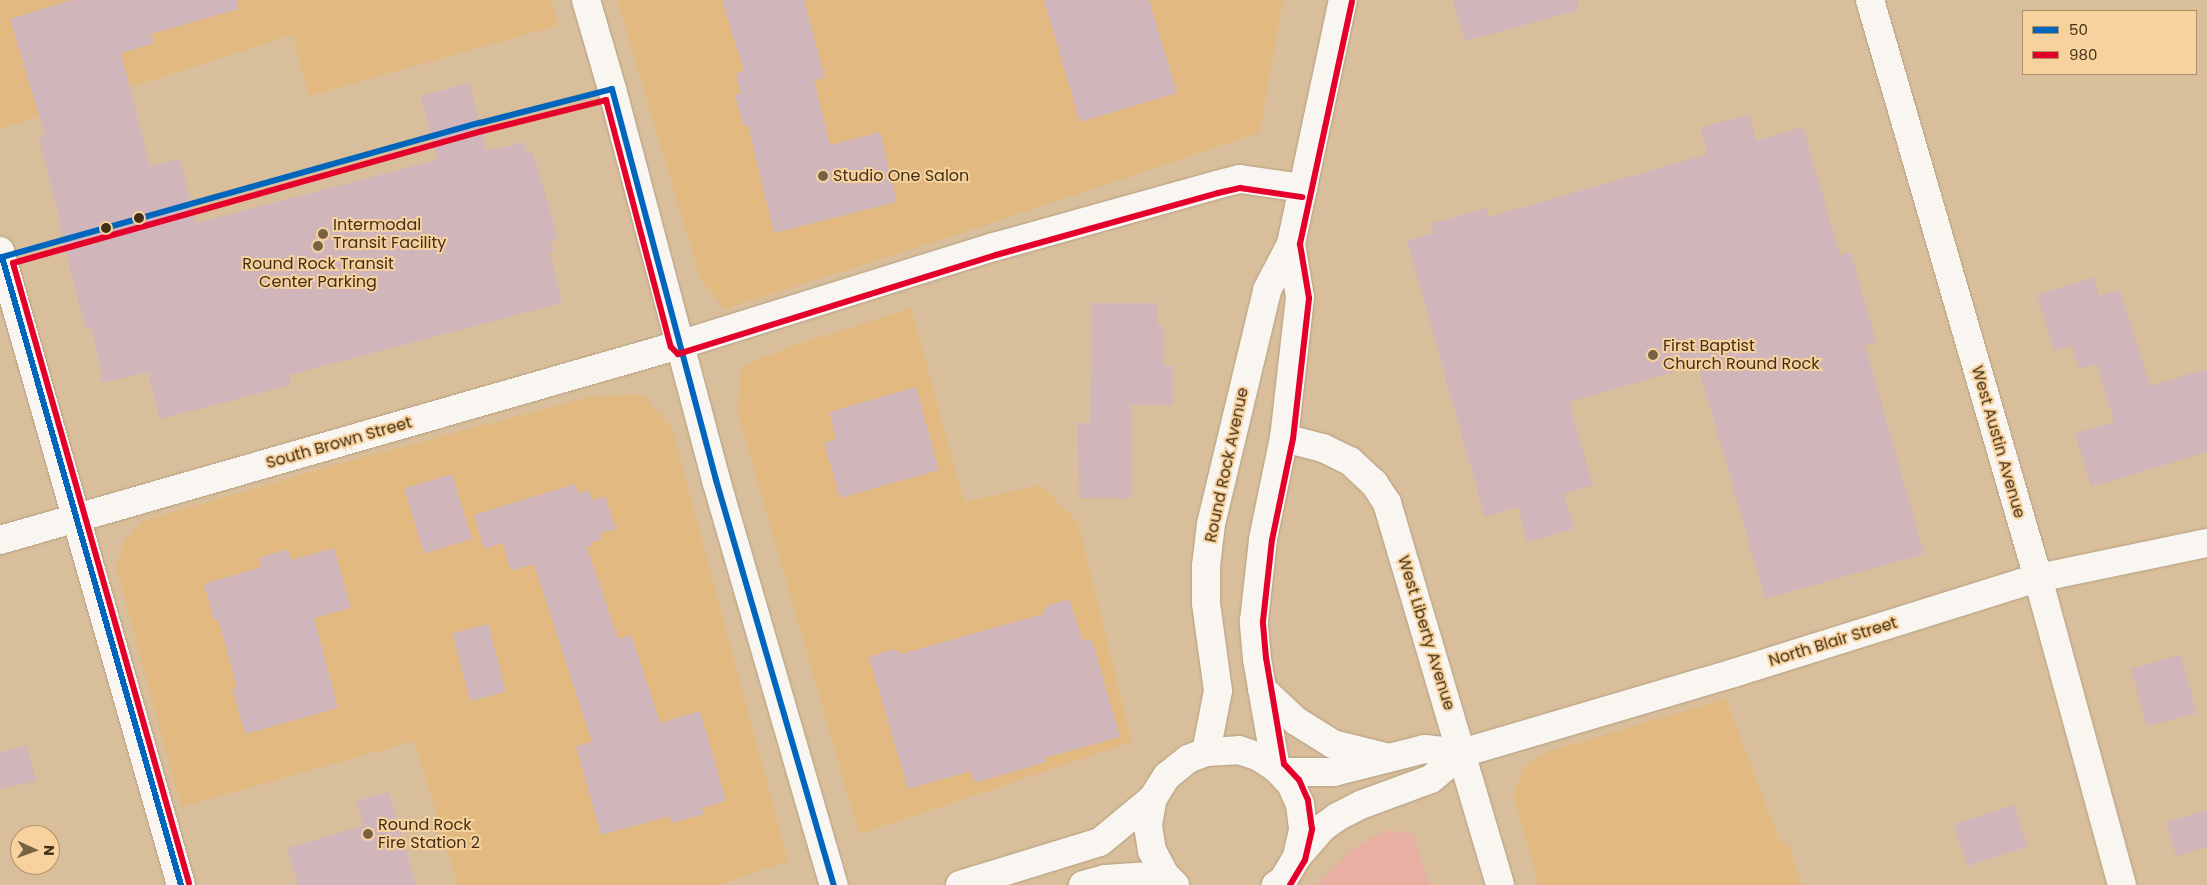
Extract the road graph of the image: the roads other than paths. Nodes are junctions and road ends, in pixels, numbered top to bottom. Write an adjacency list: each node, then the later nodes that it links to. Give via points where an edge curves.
1 (586, 0): 7 (street)
2 (1343, 0): 4 (street, Round Rock Avenue)
3 (1870, 0): 12 (street, West Austin Avenue)
4 (1304, 188): 5 (street, Round Rock Avenue); 7 (street, South Brown Street, via 1240,180 1216,185 994,247)
5 (1291, 244): 8 (street, Round Rock Avenue, via 1300,297); 14 (street, Round Rock Avenue, via 1267,290 1211,524 1206,603 1218,692)
6 (0, 251): 9 (street)
7 (678, 345): 9 (street, South Brown Street); 22 (street)
8 (1284, 438): 13 (street, Round Rock Avenue, via 1257,585 1254,621); 15 (street, West Liberty Avenue, via 1323,448 1350,461 1374,483 1387,503)
9 (77, 518): 10 (street, South Brown Street); 21 (street)
10 (0, 540)
11 (2207, 543): 12 (street, North Blair Street)
12 (2038, 578): 15 (street, North Blair Street, via 1734,673); 27 (street, West Austin Avenue)
13 (1262, 689): 16 (street, via 1296,721 1333,744); 17 (street, Round Rock Avenue)
14 (1206, 752): 17 (street, via 1239,750 1259,756); 18 (street, via 1188,759 1167,776)
15 (1462, 753): 16 (street, North Blair Street, via 1425,749); 19 (street, North Blair Street, via 1431,779 1337,817 1322,828); 26 (street, West Liberty Avenue)
16 (1389, 758): 17 (street, North Blair Street, via 1334,772)
17 (1278, 770): 19 (street, via 1291,784 1300,804 1304,830)
18 (1153, 798): 20 (street, via 1148,825 1152,851); 23 (street, via 1100,842)
19 (1297, 857): 25 (street, via 1283,880)
20 (1170, 880): 24 (street, via 1105,879)
21 (181, 885)
22 (834, 885)
23 (960, 885)
24 (1084, 885)
25 (1276, 885)
26 (1500, 885)
27 (2122, 885)

